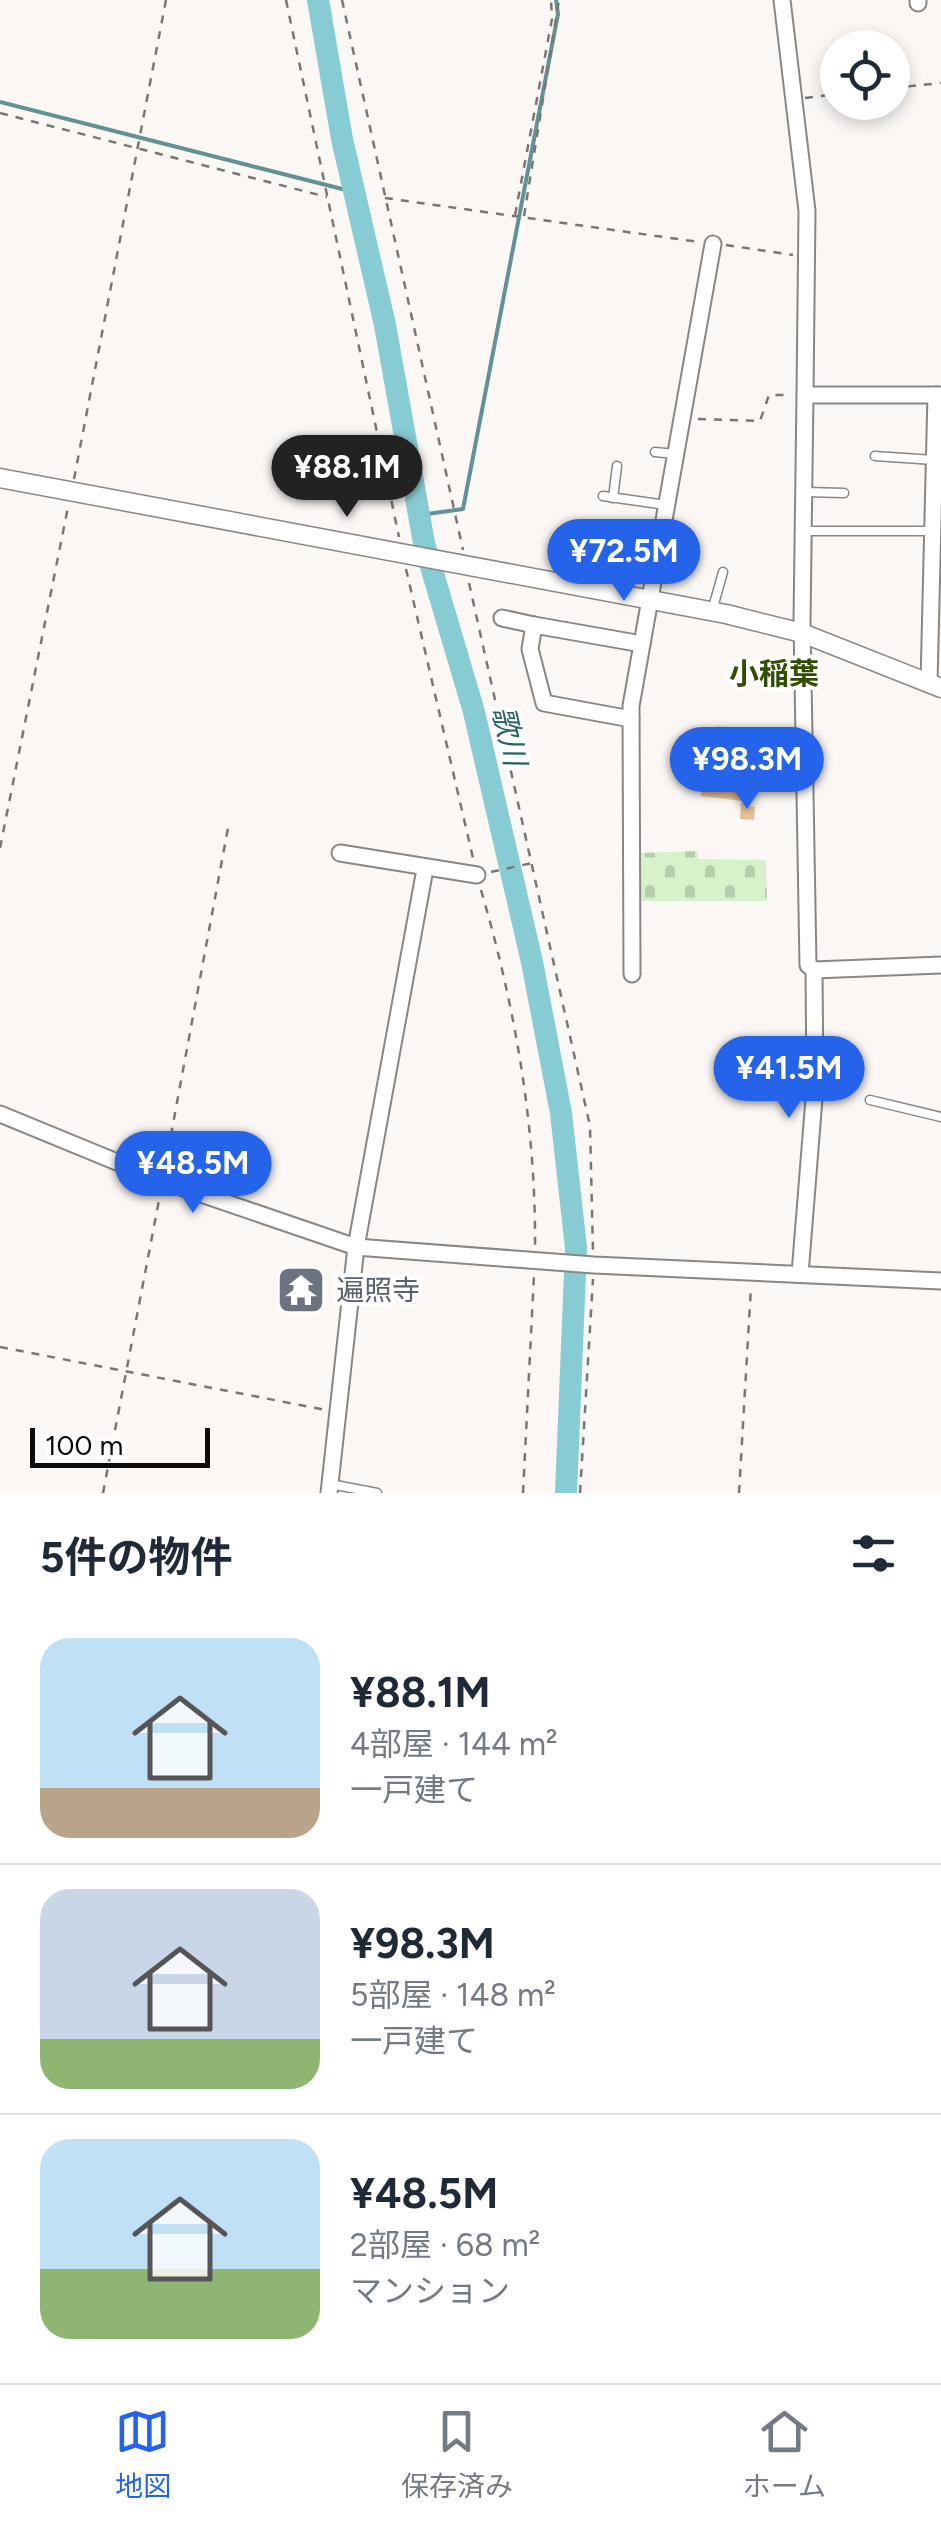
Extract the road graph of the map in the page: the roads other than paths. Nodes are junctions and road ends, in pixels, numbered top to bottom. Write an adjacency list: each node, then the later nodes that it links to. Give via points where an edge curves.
1 (782, 0): 3 (street, via 807,210)
2 (713, 244): 6 (street)
3 (806, 395): 4 (street); 11 (street)
4 (938, 395): 8 (street)
5 (655, 452): 6 (lane)
6 (675, 454): 15 (street)
7 (875, 456): 8 (lane)
8 (934, 460): 17 (street)
9 (617, 466): 14 (lane)
10 (0, 478): 19 (street)
11 (805, 492): 12 (lane); 16 (street)
12 (844, 493)
13 (602, 496): 14 (lane)
14 (614, 498): 15 (lane)
15 (666, 505): 19 (street)
16 (802, 531): 17 (lane); 23 (street)
17 (934, 531): 25 (street)
18 (723, 572): 20 (lane)
19 (648, 600): 20 (street); 24 (street)
20 (712, 612): 23 (street)
21 (502, 618): 22 (street)
22 (534, 624): 24 (street); 26 (street, via 530,649 544,703)
23 (802, 633): 25 (street); 31 (street, via 808,965)
24 (642, 644): 26 (street)
25 (935, 685)
26 (631, 720): 32 (street)
27 (340, 853): 28 (street)
28 (425, 869): 29 (street); 36 (street)
29 (477, 875)
30 (941, 965): 31 (street)
31 (814, 970): 37 (street, via 815,1086)
32 (632, 974)
33 (870, 1100): 35 (lane)
34 (0, 1114): 36 (street, via 163,1181)
35 (941, 1117)
36 (356, 1247): 37 (street); 39 (street)
37 (800, 1274): 38 (street)
38 (941, 1281)
39 (330, 1488): 40 (lane)
40 (377, 1493)

